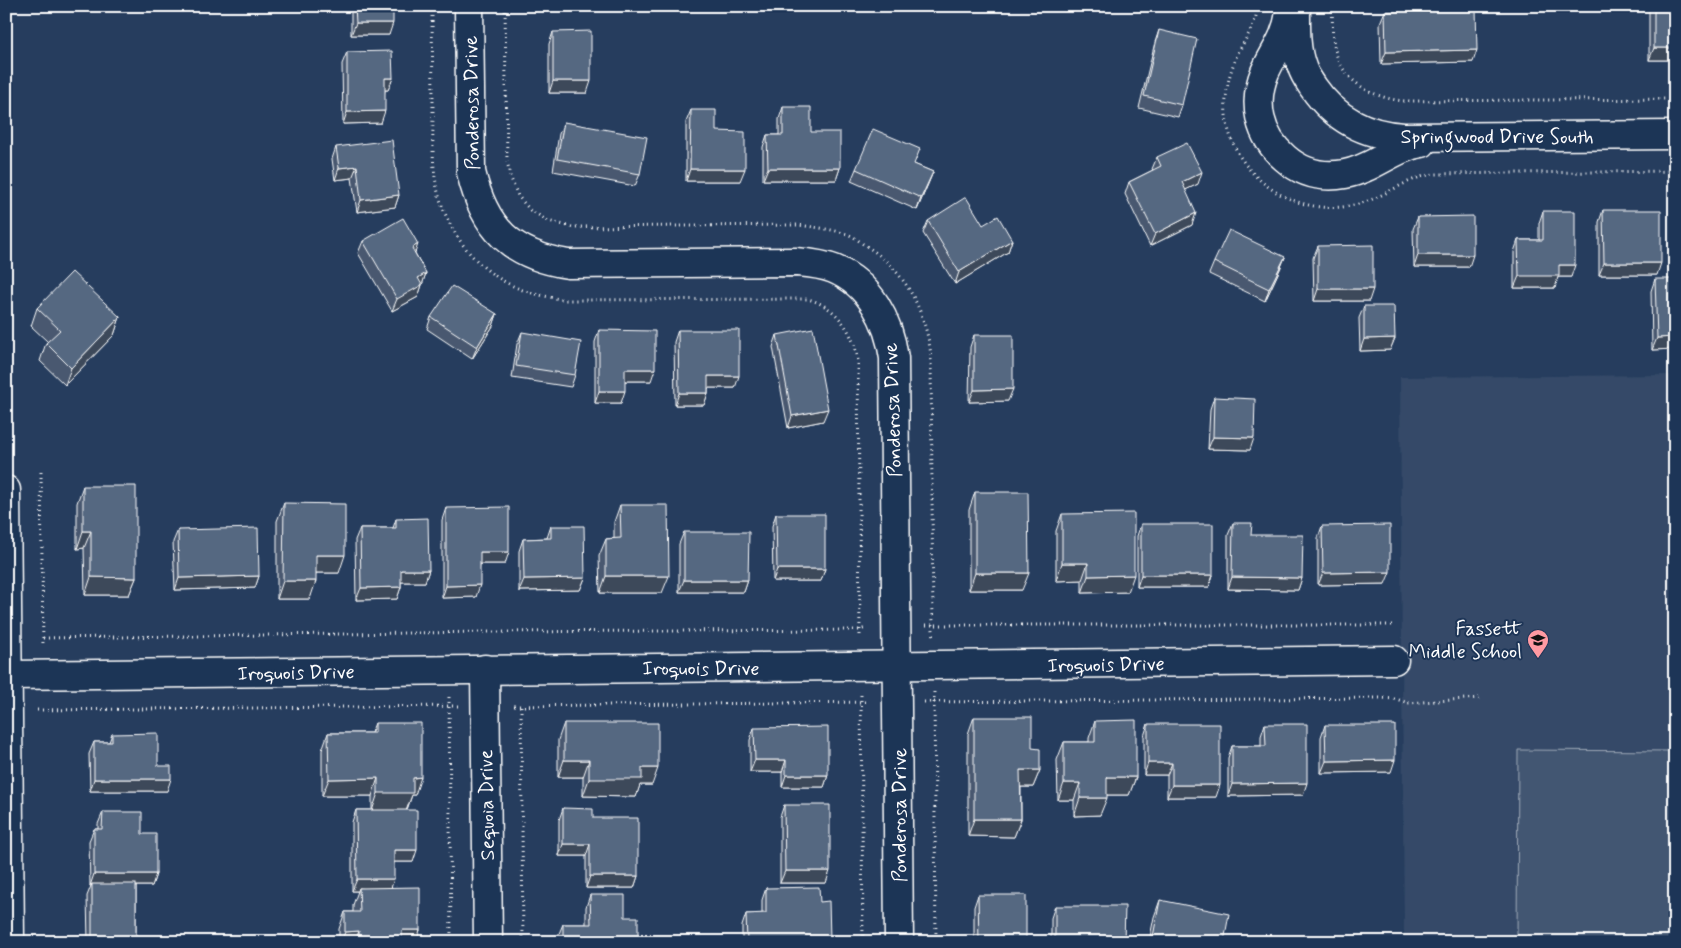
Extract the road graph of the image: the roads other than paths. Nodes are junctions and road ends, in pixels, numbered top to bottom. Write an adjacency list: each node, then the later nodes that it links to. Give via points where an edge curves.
1 (469, 6): 8 (street, Ponderosa Drive, via 471,172 486,215 514,244 534,256 568,264 814,264 834,269 852,280 877,306 892,342 894,358)
2 (1292, 6): 5 (street, via 1283,39 1269,64 1258,101 1264,133 1289,162 1320,175 1345,174 1366,167 1396,150)
3 (1296, 6): 5 (street, Springwood Drive South, via 1302,68 1321,98 1335,112 1351,123 1386,136)
4 (1675, 135): 5 (street, Springwood Drive South)
5 (1456, 137)
6 (6, 490): 10 (street)
7 (1394, 660): 8 (street, Iroquois Drive)
8 (898, 667): 9 (street, Iroquois Drive); 13 (street, Ponderosa Drive)
9 (485, 669): 10 (street, Iroquois Drive); 12 (street, Sequoia Drive)
10 (9, 675): 11 (street)
11 (10, 942)
12 (488, 942)
13 (899, 942)

